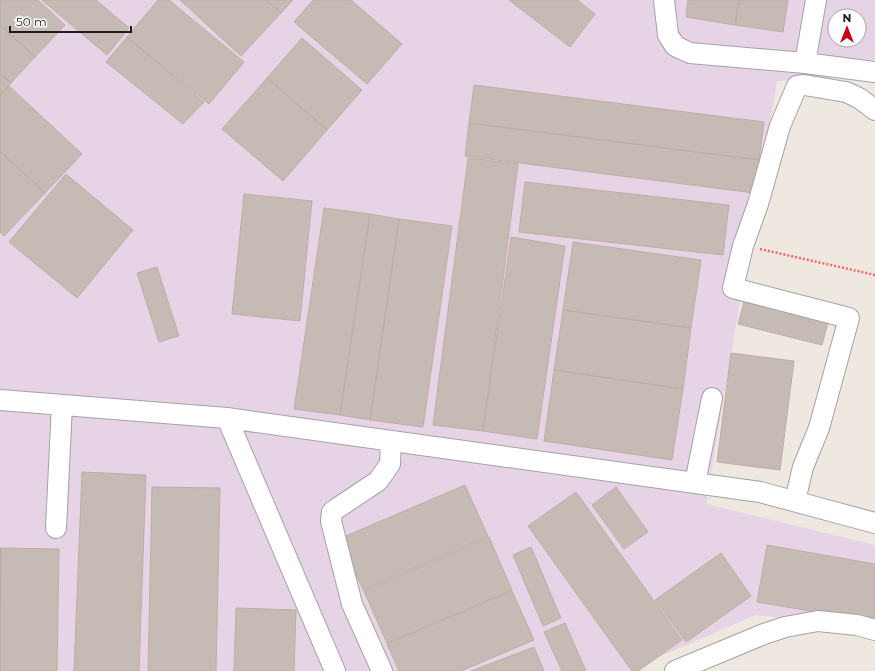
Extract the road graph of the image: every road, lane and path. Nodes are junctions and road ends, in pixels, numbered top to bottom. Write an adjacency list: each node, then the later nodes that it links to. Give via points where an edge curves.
1 (664, 0): 3 (street, via 668,35 676,46 690,52)
2 (816, 0): 3 (street)
3 (805, 63): 4 (street)
4 (875, 72)
5 (875, 110): 6 (street, via 846,92 797,86 780,126)
6 (743, 246): 7 (path); 14 (street, via 733,288 849,318 819,428 803,467)
7 (875, 275)
8 (712, 398): 13 (street)
9 (0, 400): 10 (street)
10 (62, 405): 11 (street); 16 (street)
11 (227, 418): 12 (street); 18 (street)
12 (392, 441): 13 (street); 19 (street, via 390,464 378,481 332,512 331,521 352,604)
13 (696, 483): 14 (street, via 760,492)
14 (795, 501): 15 (street)
15 (875, 523)
16 (56, 528)
17 (875, 630): 20 (street, via 857,625 818,621 785,627)
18 (335, 671)
19 (382, 671)
20 (675, 671)

